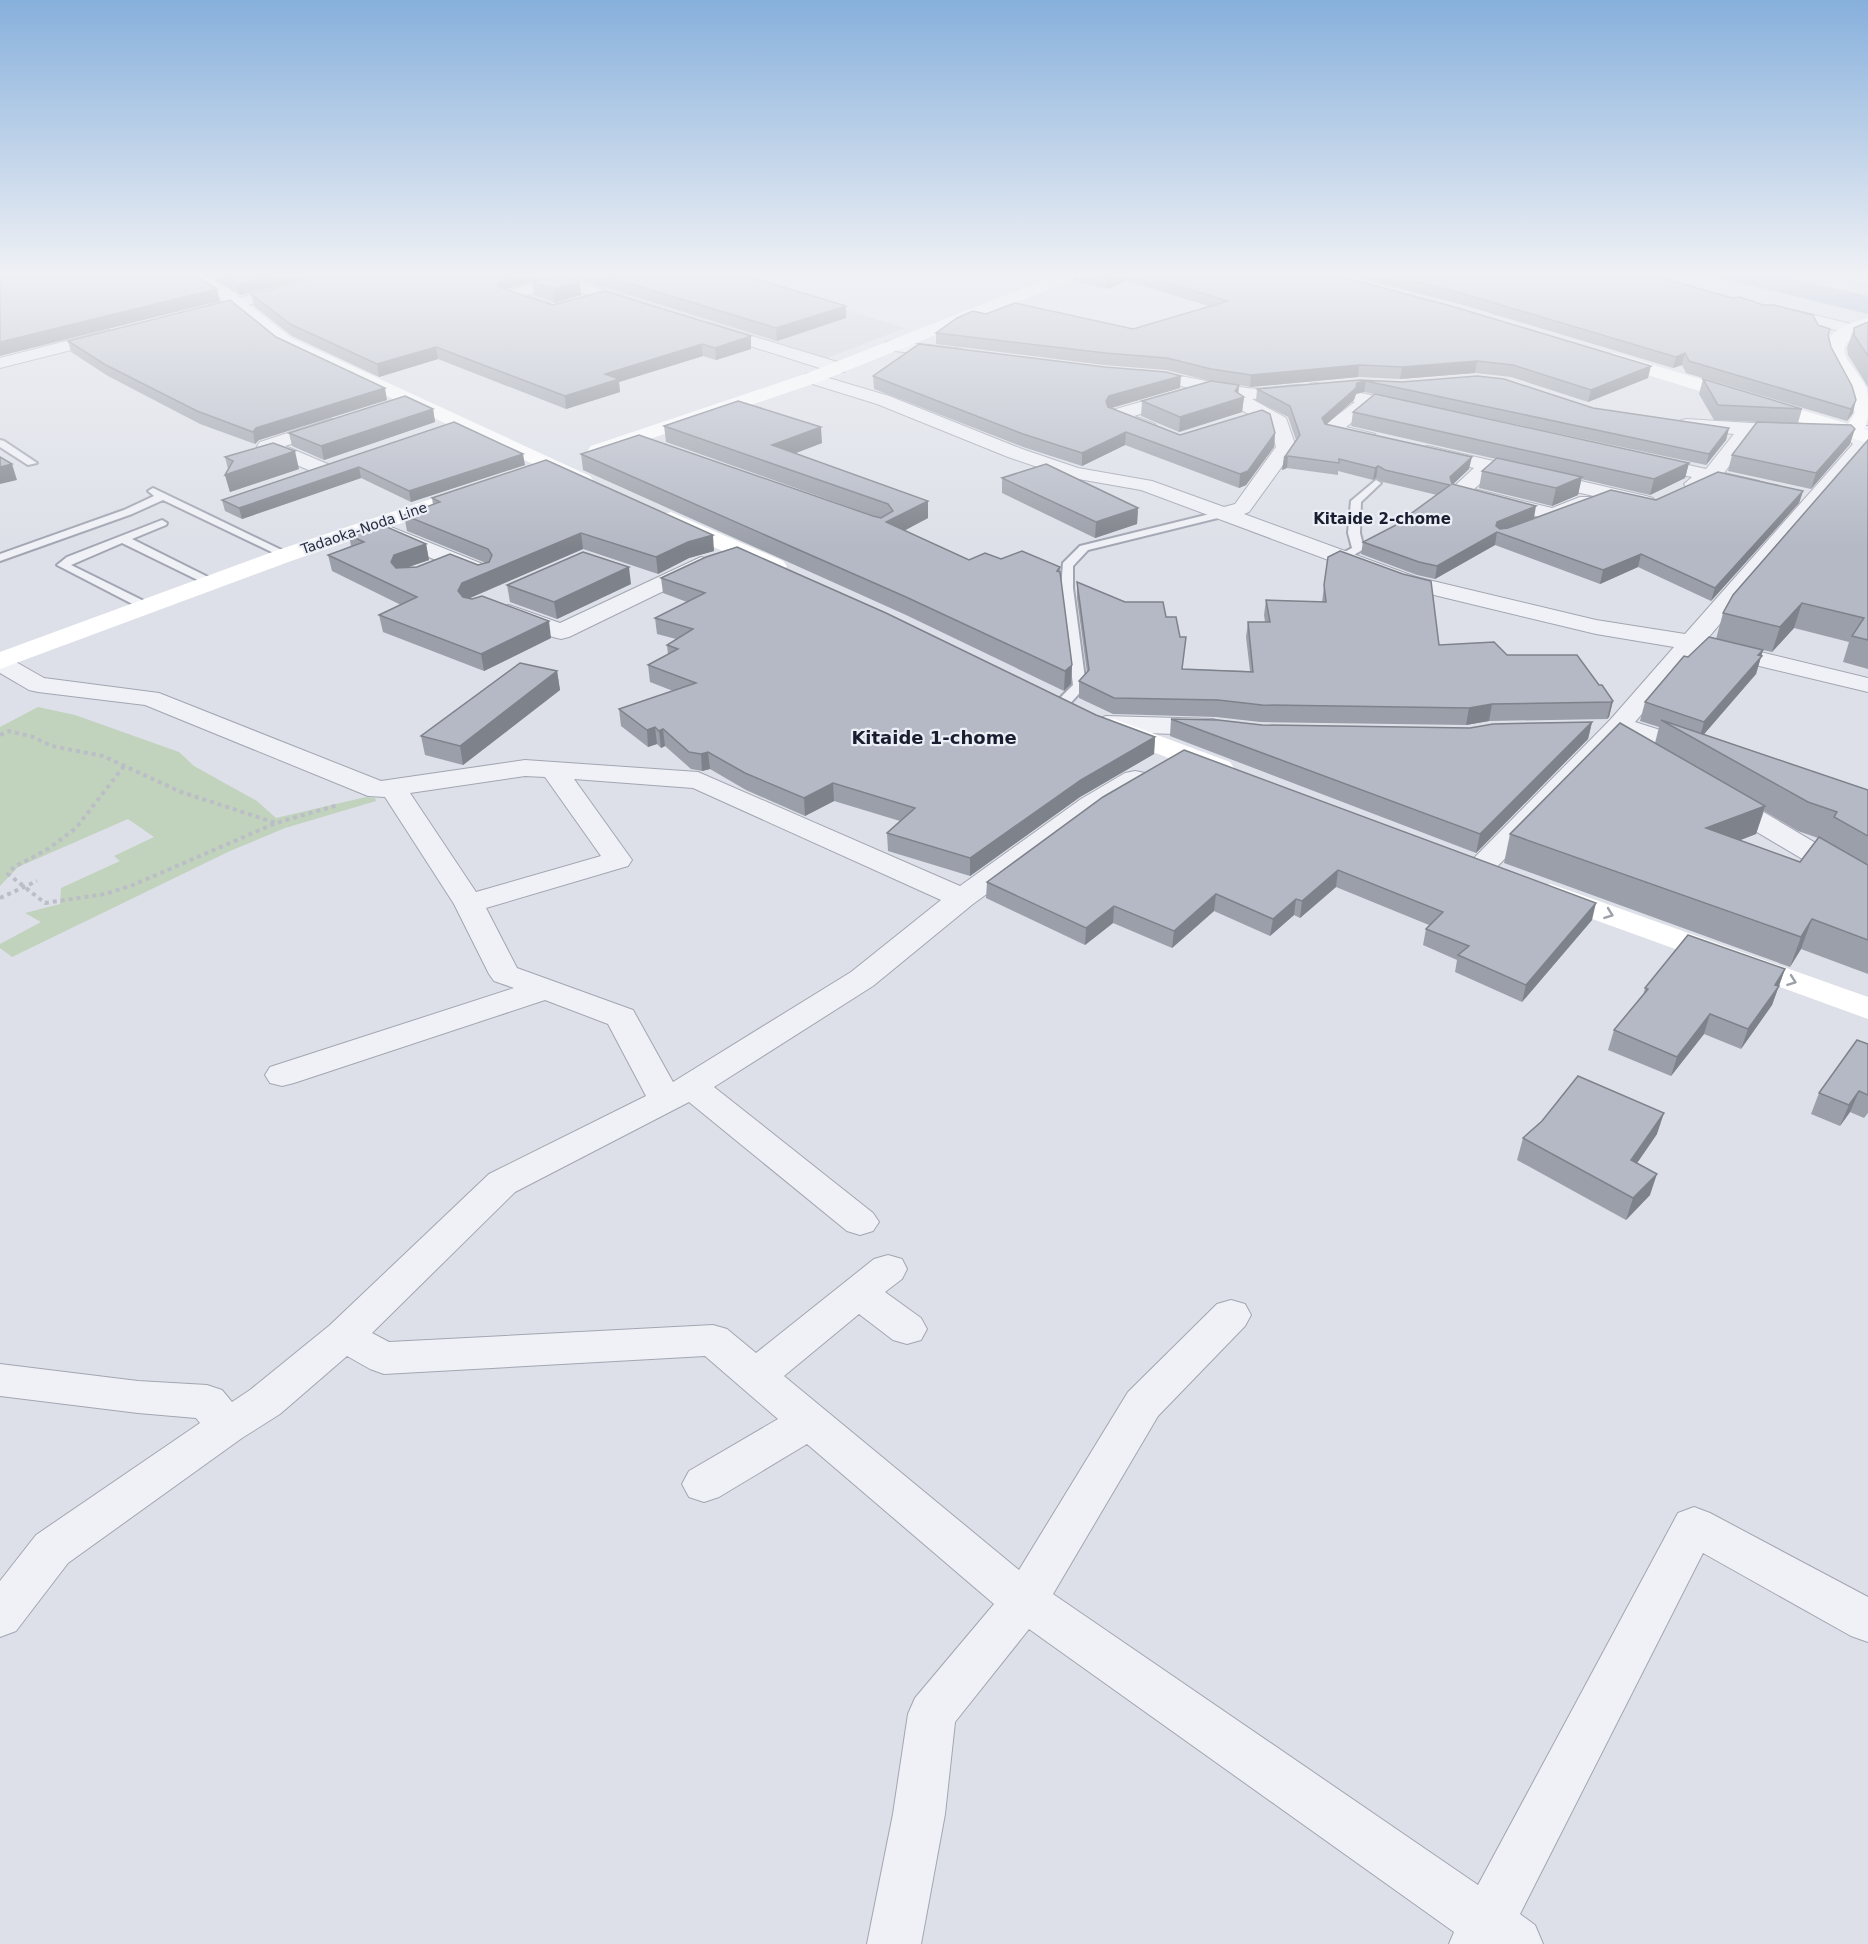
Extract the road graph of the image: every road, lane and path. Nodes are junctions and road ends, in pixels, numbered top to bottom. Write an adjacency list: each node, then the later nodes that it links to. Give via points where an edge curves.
1 (338, 367): 13 (street)
2 (834, 367): 6 (street)
3 (841, 367): 6 (street)
4 (1641, 367): 24 (street)
5 (1847, 367): 24 (street, via 1864,395)
6 (838, 368): 8 (street)
7 (1125, 374): 10 (street, via 1166,377)
8 (812, 378): 26 (street); 50 (street, via 884,400 1074,473 1145,485)
9 (1390, 386): 11 (street)
10 (1208, 388): 12 (street); 25 (street, via 1116,415)
11 (1316, 388): 12 (street); 14 (street)
12 (1242, 393): 17 (street, via 1243,404)
13 (409, 400): 15 (street); 21 (street)
14 (1369, 400): 16 (street); 27 (street, via 1331,429)
15 (387, 407)
16 (1426, 412)
17 (1263, 414): 19 (street); 50 (street, via 1279,422 1286,447 1242,508)
18 (343, 421): 36 (street, via 267,446)
19 (1242, 421)
20 (1662, 422): 23 (street)
21 (459, 423): 22 (street); 34 (street)
22 (436, 430)
23 (1746, 430): 24 (street); 38 (street)
24 (1863, 433): 47 (street, via 1864,444)
25 (1168, 436)
26 (632, 439): 30 (street); 34 (street)
27 (1387, 442)
28 (0, 443): 33 (lane)
29 (1410, 447): 35 (street)
30 (661, 449)
31 (1631, 458): 38 (street)
32 (345, 462): 36 (street)
33 (32, 463)
34 (550, 466): 37 (street); 44 (street)
35 (1489, 466): 45 (street); 51 (street, via 1459,490)
36 (323, 469): 39 (street)
37 (519, 476)
38 (1711, 476): 42 (street); 43 (street)
39 (300, 477)
40 (1376, 483): 61 (lane, via 1356,501 1354,533 1358,549)
41 (485, 487): 55 (street, Tadaoka-Noda Line)
42 (1768, 488)
43 (1682, 490)
44 (611, 492)
45 (1606, 493): 48 (street, via 1652,504); 51 (street)
46 (1791, 493): 47 (street)
47 (1814, 498): 71 (street)
48 (1662, 499)
49 (644, 507): 58 (street)
50 (1226, 513): 61 (street); 74 (lane, via 1084,548 1067,565 1080,686)
51 (1554, 515): 54 (lane)
52 (162, 523): 57 (lane)
53 (56, 524): 56 (lane)
54 (1533, 524)
55 (372, 525): 59 (street, Tadaoka-Noda Line); 62 (street)
56 (73, 532): 59 (lane, via 128,512 157,493); 60 (lane)
57 (122, 538): 67 (lane); 70 (lane, via 63,565)
58 (742, 551): 66 (street); 68 (street, via 698,565)
59 (286, 555): 67 (street, Tadaoka-Noda Line)
60 (1, 558)
61 (1341, 558): 71 (street, via 1409,582 1497,604 1596,627)
62 (454, 560): 63 (street); 64 (street)
63 (426, 570)
64 (482, 572)
65 (627, 573): 68 (street)
66 (793, 574)
67 (212, 583): 70 (street, Tadaoka-Noda Line)
68 (659, 584): 69 (street, via 561,632)
69 (497, 597)
70 (146, 607): 72 (street, Tadaoka-Noda Line)
71 (1689, 642): 73 (street); 76 (street)
72 (0, 662): 87 (street, via 38,686 150,698 378,790)
73 (1868, 685)
74 (1051, 699): 75 (street)
75 (1106, 723): 77 (street); 80 (street)
76 (1613, 729): 78 (street); 81 (street); 83 (street); 89 (street)
77 (1238, 730)
78 (1579, 730)
79 (0, 735): 82 (path, via 9,731 52,746 103,756)
80 (1180, 753): 85 (street); 94 (street, via 1091,805)
81 (1721, 759)
82 (124, 766): 88 (path, via 181,792); 92 (path, via 75,828 8,874)
83 (1670, 769)
84 (553, 770): 87 (street, via 525,768); 94 (street, via 698,780); 95 (street, via 618,860)
85 (1247, 778)
86 (1700, 786): 91 (street)
87 (393, 788): 88 (path, via 386,794); 95 (street)
88 (276, 823): 92 (path, via 105,894 45,903)
89 (1492, 871): 97 (street, one-way to 97)
90 (37, 882): 92 (path)
91 (1868, 886)
92 (25, 887): 93 (path)
93 (0, 898)
94 (962, 898): 99 (street, via 862,980)
95 (469, 904): 96 (street, via 505,974)
96 (545, 989): 98 (street); 99 (street, via 621,1017)
97 (1868, 1009)
98 (282, 1075)
99 (678, 1093): 100 (street); 103 (street, via 502,1183)
100 (860, 1222)
101 (1231, 1315): 109 (street, via 1143,1404)
102 (907, 1329): 104 (street, via 873,1281)
103 (344, 1336): 104 (street, via 384,1358 713,1340); 107 (street, via 265,1402)
104 (756, 1376): 106 (street)
105 (0, 1380): 107 (street, via 207,1402)
106 (810, 1422): 108 (street); 109 (street)
107 (227, 1426): 110 (street, via 52,1549)
108 (704, 1484)
109 (1025, 1600): 112 (street); 113 (street, via 932,1714 919,1814)
110 (0, 1616)
111 (1868, 1621): 112 (street, via 1694,1527)
112 (1493, 1937)
113 (894, 1944)

